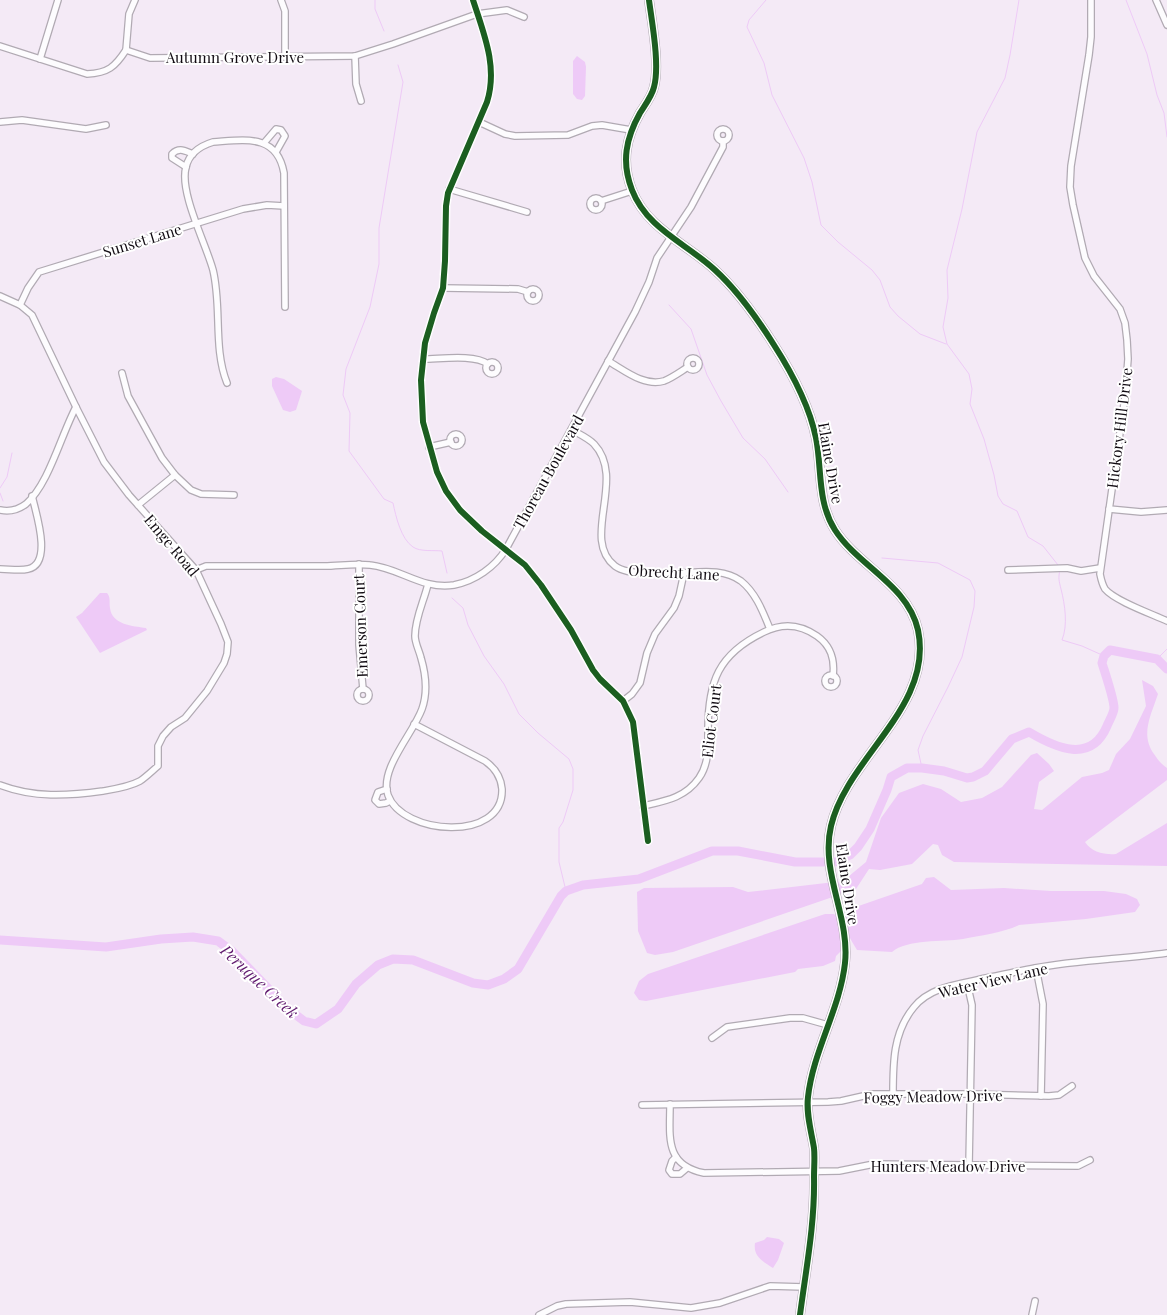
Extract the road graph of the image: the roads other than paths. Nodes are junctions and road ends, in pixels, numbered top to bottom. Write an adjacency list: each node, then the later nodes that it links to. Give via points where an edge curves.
1 (58, 0): 15 (street)
2 (135, 0): 12 (street, via 129,14)
3 (281, 0): 14 (street, via 285,11)
4 (473, 0): 8 (street)
5 (649, 0): 20 (street, Elaine Drive, via 655,33 654,89)
6 (1092, 0): 52 (street, Hickory Hill Drive, via 1091,37 1070,187 1085,258 1094,276 1120,309 1125,323 1128,359 1125,397)
7 (1156, 0): 10 (street)
8 (478, 14): 9 (street, Autumn Grove Drive, via 507,10); 13 (street, Autumn Grove Drive); 18 (street, via 492,74 491,90)
9 (524, 17)
10 (1167, 25)
11 (0, 46): 15 (street)
12 (126, 50): 14 (street, Autumn Grove Drive, via 150,58); 15 (street, via 114,66 99,73 88,74)
13 (355, 56): 14 (street, Autumn Grove Drive); 16 (street, via 356,84)
14 (285, 57)
15 (40, 59)
16 (361, 101)
17 (0, 122): 19 (street, via 22,120 86,129)
18 (479, 122): 20 (street, via 515,136 568,135 602,125); 26 (street)
19 (106, 125)
20 (631, 130): 27 (street, Elaine Drive, via 626,148)
21 (723, 141): 32 (street, Thoreau Boulevard, via 723,147 691,207)
22 (264, 143): 23 (street); 23 (street, via 276,129 281,130 285,136); 24 (street, via 256,140 213,142)
23 (276, 152): 29 (street, via 283,164)
24 (193, 154): 25 (street); 25 (street, via 180,150 172,154 172,158)
25 (186, 167): 31 (street, via 187,191)
26 (449, 189): 30 (street); 33 (street)
27 (632, 190): 28 (street); 32 (street, Elaine Drive, via 644,211)
28 (601, 201)
29 (284, 206): 31 (street, Sunset Lane, via 243,209); 37 (street)
30 (527, 212)
31 (197, 222): 36 (street, Sunset Lane, via 39,272); 43 (street, via 217,290 222,370)
32 (670, 237): 39 (street, Thoreau Boulevard); 77 (street, Elaine Drive, via 716,270 772,341 791,373 810,417 818,447 825,509 834,529 847,547 904,602 915,622 919,641 920,654 905,701 835,810 829,834 832,882 846,949 843,976)
33 (444, 288): 34 (street, via 518,289); 38 (street, via 425,343)
34 (528, 292)
35 (0, 296): 36 (street, Emge Road)
36 (20, 305): 44 (street, Emge Road, via 37,324)
37 (285, 307)
38 (423, 359): 40 (street, via 466,358); 47 (street, via 423,422)
39 (608, 361): 41 (street, via 650,382 665,381); 45 (street, Thoreau Boulevard)
40 (488, 364)
41 (688, 367)
42 (122, 373): 48 (street, via 128,396)
43 (226, 383)
44 (76, 407): 50 (street, via 45,476); 51 (street, Emge Road, via 104,462)
45 (572, 430): 55 (street, Thoreau Boulevard); 61 (street, Obrecht Lane, via 592,442 605,462 607,484 602,541 606,556 624,570)
46 (450, 442): 47 (street)
47 (429, 447): 55 (street, via 438,477 452,501 468,519)
48 (174, 475): 49 (street, via 201,494); 51 (street)
49 (234, 495)
50 (32, 496): 53 (street, via 18,508); 58 (street, via 42,546 40,558 28,569)
51 (138, 505): 59 (street, Emge Road)
52 (1109, 509): 54 (street); 57 (street, Hickory Hill Drive)
53 (0, 510)
54 (1167, 510)
55 (506, 549): 62 (street, Thoreau Boulevard, via 497,562 461,583); 67 (street, via 526,565 571,630 593,670)
56 (359, 564): 59 (street, Thoreau Boulevard, via 206,566); 62 (street, Thoreau Boulevard, via 384,568); 66 (street, Emerson Court, via 358,645)
57 (1100, 568): 60 (street, via 1081,571 1066,568); 63 (street, Hickory Hill Drive, via 1102,584 1110,593)
58 (0, 569)
59 (196, 570): 69 (street, Emge Road, via 228,642 227,654 194,709 163,736 158,746 158,766 140,781 122,788 76,795 33,794)
60 (1008, 570)
61 (684, 573): 64 (street, Obrecht Lane, via 716,572 740,580 756,599); 67 (street, via 674,608 655,634 640,683)
62 (428, 584): 68 (street, via 415,632 426,695)
63 (1167, 621)
64 (770, 629): 65 (street, Eliot Court, via 799,627 822,639 832,655); 72 (street, Eliot Court, via 734,651 717,672 711,692 707,756 699,779 678,797)
65 (833, 676)
66 (362, 689)
67 (623, 701): 72 (street, via 633,722)
68 (414, 724): 70 (street, via 389,771); 71 (street, via 492,766 500,779 501,799 486,821 458,826 431,826 401,813)
69 (0, 785)
70 (387, 789): 71 (street); 71 (street, via 378,792 375,800 379,804)
71 (390, 801)
72 (643, 806): 73 (street)
73 (648, 841)
74 (1167, 953): 75 (street, Water View Lane)
75 (1036, 968): 76 (street, Water View Lane); 82 (street, via 1043,1007)
76 (967, 982): 80 (street, Water View Lane, via 930,994 906,1018 895,1050); 81 (street, via 972,1005)
77 (828, 1025): 78 (street, via 790,1018 727,1027); 83 (street, Elaine Drive, via 810,1081)
78 (712, 1038)
79 (1072, 1086): 82 (street, Foggy Meadow Drive, via 1059,1095)
80 (893, 1094): 81 (street, Foggy Meadow Drive); 83 (street, Foggy Meadow Drive)
81 (970, 1094): 82 (street, Foggy Meadow Drive); 88 (street)
82 (1041, 1096)
83 (807, 1103): 85 (street, Foggy Meadow Drive); 90 (street, Elaine Drive)
84 (642, 1104): 85 (street, Foggy Meadow Drive)
85 (670, 1104): 86 (street, Hunters Meadow Drive, via 670,1147)
86 (676, 1157): 89 (street); 89 (street, Hunters Meadow Drive, via 669,1166 672,1174 680,1174)
87 (1090, 1160): 88 (street, Hunters Meadow Drive, via 1078,1166)
88 (969, 1165): 90 (street, Hunters Meadow Drive, via 874,1164)
89 (687, 1168): 90 (street, Hunters Meadow Drive, via 704,1173)
90 (814, 1172): 91 (street, Elaine Drive, via 814,1211)
91 (804, 1287): 93 (street, via 770,1286 720,1303 691,1308 592,1303 557,1306); 95 (street, Elaine Drive)
92 (1035, 1302): 96 (street)
93 (547, 1313): 94 (street)
94 (539, 1315)
95 (800, 1315)
96 (1032, 1315)

